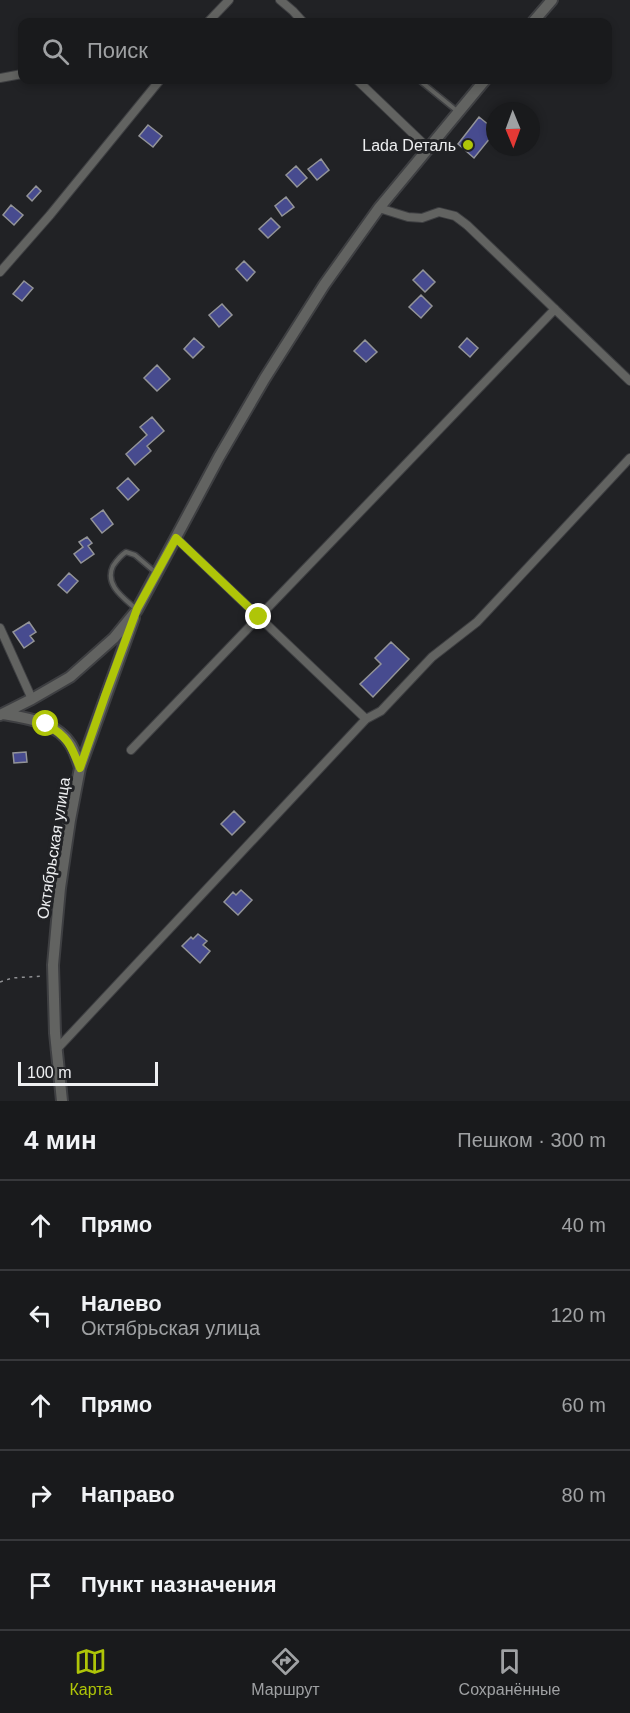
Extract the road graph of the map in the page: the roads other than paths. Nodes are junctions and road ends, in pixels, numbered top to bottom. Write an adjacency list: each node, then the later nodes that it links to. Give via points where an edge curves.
1 (229, 0): 4 (street)
2 (280, 0): 5 (street)
3 (552, 0): 6 (street)
4 (212, 18)
5 (299, 18)
6 (536, 18)
7 (0, 69): 8 (street)
8 (4, 78)
9 (157, 84): 16 (street)
10 (361, 84): 14 (street)
11 (424, 84): 13 (lane)
12 (482, 84): 13 (street)
13 (458, 112): 14 (street)
14 (428, 148): 15 (street)
15 (379, 208): 17 (street, via 408,217 439,213 455,216); 20 (street, via 264,378)
16 (0, 272)
17 (555, 309): 18 (street); 23 (street)
18 (630, 381)
19 (630, 458): 27 (street, via 477,622 432,657 381,711)
20 (176, 538): 21 (street); 23 (street)
21 (157, 573): 22 (street); 22 (lane, via 126,552 112,569 110,578 115,591)
22 (137, 609): 25 (street, via 93,658); 29 (street, Октябрьская улица)
23 (259, 617): 27 (street); 28 (street)
24 (0, 628): 25 (street)
25 (32, 699): 26 (street)
26 (1, 714): 29 (street, via 32,719 60,732 71,745)
27 (366, 719): 30 (street)
28 (131, 750)
29 (80, 768): 30 (street, Октябрьская улица, via 60,888 53,975)
30 (56, 1050): 31 (street, Октябрьская улица)
31 (62, 1101)

